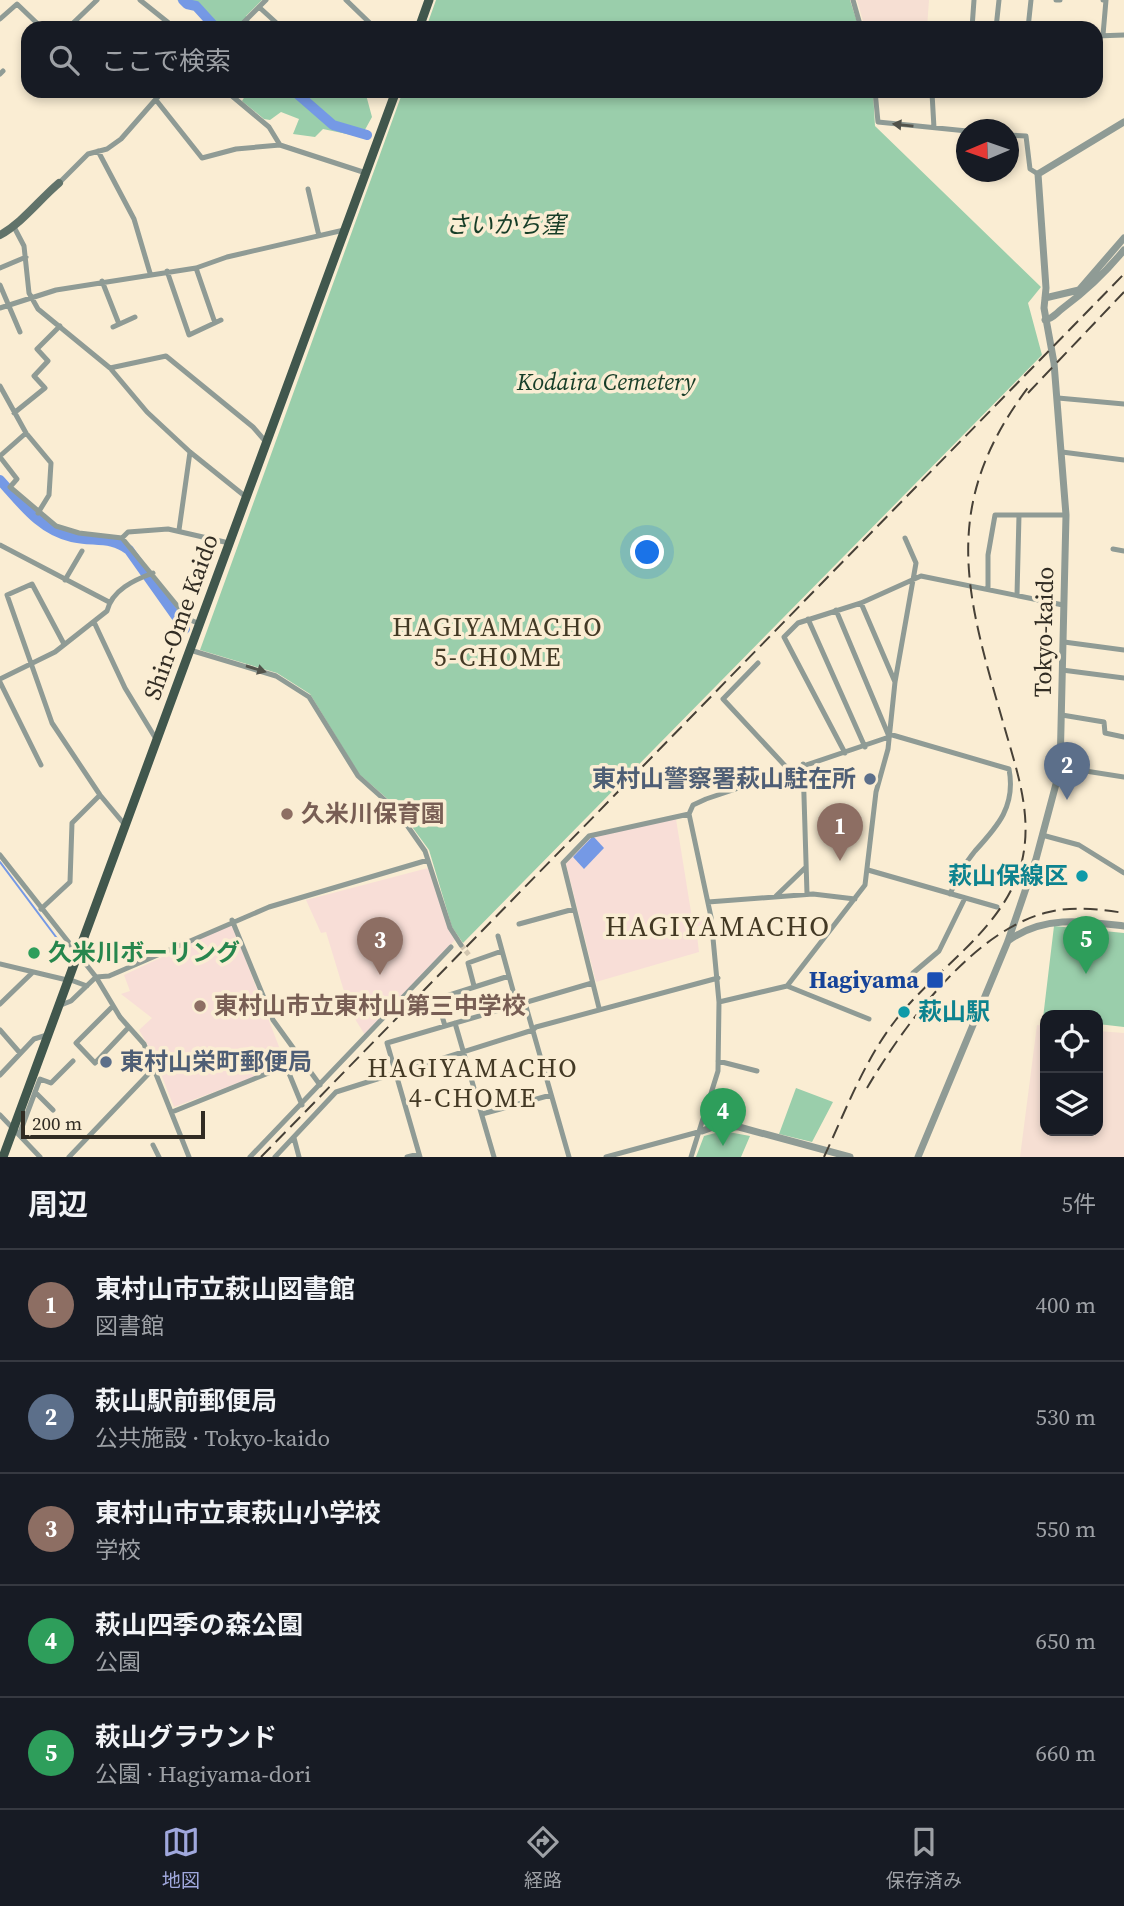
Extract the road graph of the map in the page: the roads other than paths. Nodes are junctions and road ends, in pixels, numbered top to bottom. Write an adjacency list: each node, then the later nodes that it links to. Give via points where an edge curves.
1 (97, 0): 14 (street)
2 (140, 0): 15 (street)
3 (266, 0): 11 (street)
4 (346, 0): 18 (street)
5 (429, 0): 19 (main road)
6 (853, 0): 20 (street)
7 (974, 0): 21 (street)
8 (999, 0): 22 (street)
9 (1031, 0): 23 (street)
10 (1103, 0): 25 (street)
11 (259, 7): 16 (street); 17 (street)
12 (0, 19): 13 (street, via 17,4)
13 (35, 21)
14 (75, 21)
15 (166, 21)
16 (245, 21)
17 (274, 21)
18 (368, 21)
19 (422, 21)
20 (859, 21)
21 (972, 21)
22 (997, 21)
23 (1029, 21)
24 (1124, 35): 25 (street)
25 (1103, 36)
26 (234, 98): 35 (street, via 269,127)
27 (393, 98): 37 (main road, Shin-Ome Kaido)
28 (876, 98): 32 (street, one-way to 28, via 878,122)
29 (932, 98): 32 (street)
30 (156, 100): 35 (street, via 202,158); 36 (street, via 121,139)
31 (1124, 122): 38 (street)
32 (934, 128): 33 (street)
33 (956, 130)
34 (1019, 136): 38 (street, via 1026,136 1030,169)
35 (280, 145): 37 (street)
36 (98, 151): 39 (street, via 88,154); 51 (street, via 134,219)
37 (366, 173): 42 (main road, Shin-Ome Kaido)
38 (1038, 174): 55 (street, Tokyo-kaido)
39 (58, 183): 41 (main road)
40 (308, 189): 44 (street)
41 (14, 228): 43 (main road); 47 (street)
42 (345, 230): 44 (street); 68 (main road, Shin-Ome Kaido)
43 (0, 235)
44 (318, 236): 49 (street)
45 (1124, 238): 55 (street, via 1079,290)
46 (1124, 250): 59 (street, via 1074,303)
47 (26, 257): 48 (street); 54 (street)
48 (0, 268)
49 (195, 268): 50 (street); 50 (street, via 218,321 189,335)
50 (167, 271): 51 (street)
51 (150, 273): 52 (street)
52 (102, 281): 54 (street); 58 (street, via 116,325)
53 (0, 285): 56 (street)
54 (30, 298): 56 (street); 60 (street)
55 (1045, 298): 59 (street, Tokyo-kaido)
56 (8, 306): 57 (street); 61 (street)
57 (0, 308)
58 (135, 317)
59 (1045, 320): 64 (street, Tokyo-kaido)
60 (60, 326): 62 (street); 66 (street, via 37,349 48,361 33,376 44,388)
61 (20, 332)
62 (110, 368): 68 (street, via 166,356); 69 (street, via 147,412)
63 (0, 386): 66 (street)
64 (1058, 398): 65 (street); 70 (street, Tokyo-kaido)
65 (1124, 404)
66 (14, 413): 67 (street)
67 (26, 433): 71 (street); 74 (street, via 51,463 49,495)
68 (267, 442): 73 (main road, Shin-Ome Kaido)
69 (190, 452): 73 (street); 77 (street)
70 (1062, 452): 72 (street); 75 (street, Tokyo-kaido)
71 (0, 457): 74 (street, via 17,479 10,487)
72 (1124, 460)
73 (246, 497): 80 (main road, Shin-Ome Kaido)
74 (38, 513): 78 (street, via 65,530)
75 (1066, 514): 76 (street); 92 (street, Tokyo-kaido)
76 (1019, 515): 88 (street, via 995,515); 89 (street)
77 (179, 530): 78 (street, via 128,532); 80 (street)
78 (122, 538): 85 (street)
79 (905, 538): 86 (street, via 916,563)
80 (229, 544): 96 (main road, Shin-Ome Kaido)
81 (0, 545): 87 (street)
82 (1113, 549): 84 (street)
83 (82, 551): 87 (street)
84 (1124, 551)
85 (152, 574): 90 (street, via 131,580); 96 (street, via 188,620)
86 (914, 577): 88 (street); 91 (street); 106 (street)
87 (65, 580): 90 (street)
88 (988, 589): 89 (street)
89 (1017, 595): 92 (street)
90 (109, 602): 95 (street, via 107,611)
91 (861, 603): 93 (street); 106 (street)
92 (1063, 605): 97 (street, Tokyo-kaido)
93 (836, 610): 94 (street); 108 (street)
94 (808, 619): 111 (street); 112 (street, via 784,637)
95 (94, 622): 98 (street); 110 (street)
96 (200, 624): 99 (main road, Shin-Ome Kaido)
97 (1064, 642): 100 (street); 103 (street, Tokyo-kaido)
98 (64, 644): 101 (street); 101 (street, via 32,584 7,595)
99 (190, 650): 110 (main road, Shin-Ome Kaido); 123 (street, one-way to 123, via 276,676 309,696 358,776 397,811)
100 (1124, 650)
101 (32, 662): 105 (street); 118 (street, via 52,723)
102 (758, 663): 116 (street, via 723,699)
103 (1062, 670): 104 (street); 107 (street, Tokyo-kaido)
104 (1124, 678)
105 (0, 680): 114 (street)
106 (895, 682): 108 (street)
107 (1062, 715): 109 (street, via 1104,722 1105,733); 115 (street, Tokyo-kaido)
108 (889, 736): 111 (street); 125 (street, via 875,800); 128 (street, via 1009,769 1009,804 994,834 975,851)
109 (1124, 737)
110 (156, 740): 120 (main road, Shin-Ome Kaido)
111 (865, 747): 112 (street)
112 (845, 752): 113 (street)
113 (803, 764): 116 (street); 124 (street)
114 (41, 765)
115 (1060, 767): 117 (street); 121 (street, Tokyo-kaido)
116 (789, 770): 119 (street, via 706,799 693,805)
117 (1124, 777)
118 (100, 795): 120 (street); 134 (street, via 72,823 70,881)
119 (689, 814): 132 (street); 135 (street, via 589,836 563,863)
120 (125, 825): 144 (main road, Shin-Ome Kaido)
121 (1042, 835): 126 (street, via 1079,845); 140 (street, Tokyo-kaido)
122 (0, 855): 134 (street)
123 (428, 860): 136 (street); 141 (street, via 450,928)
124 (806, 868): 127 (street); 129 (street)
125 (868, 870): 128 (street); 131 (street)
126 (1124, 873)
127 (807, 894): 129 (street); 131 (street)
128 (950, 894): 130 (street)
129 (776, 896): 132 (street)
130 (965, 898): 133 (street); 147 (street, via 939,951)
131 (855, 899): 155 (street)
132 (708, 902): 150 (street)
133 (997, 907)
134 (41, 909): 144 (street)
135 (574, 909): 137 (street); 152 (street)
136 (232, 920): 149 (street, via 109,976); 178 (street, via 273,1020)
137 (519, 924)
138 (1124, 926): 140 (street, via 1050,922)
139 (498, 936): 143 (street)
140 (1008, 941): 205 (street, Tokyo-kaido)
141 (461, 945)
142 (451, 947): 178 (street)
143 (502, 951): 148 (street); 154 (street, via 471,957 468,963)
144 (77, 957): 149 (street); 151 (main road, Shin-Ome Kaido)
145 (0, 964): 146 (street)
146 (32, 973): 151 (street); 158 (street)
147 (913, 973)
148 (509, 976): 154 (street); 159 (street)
149 (96, 977): 153 (street); 161 (street)
150 (718, 978): 156 (street); 162 (street)
151 (67, 980): 153 (street); 160 (main road, Shin-Ome Kaido)
152 (592, 983): 157 (street); 162 (street)
153 (87, 986): 160 (street)
154 (474, 986): 165 (street, via 437,999)
155 (787, 986): 156 (street); 163 (street)
156 (719, 1002): 172 (street)
157 (525, 1003): 159 (street); 168 (street)
158 (0, 1004)
159 (517, 1005): 164 (street)
160 (59, 1006): 169 (main road, Shin-Ome Kaido)
161 (113, 1006): 166 (street); 166 (street, via 76,1043 95,1063)
162 (599, 1008): 168 (street)
163 (869, 1019)
164 (455, 1023): 165 (street); 171 (street)
165 (445, 1026): 177 (street, via 387,1043)
166 (128, 1028): 174 (street, via 144,1044)
167 (0, 1030): 170 (street)
168 (533, 1030): 171 (street); 180 (street)
169 (47, 1035): 170 (street, via 34,1039); 187 (main road, Shin-Ome Kaido)
170 (20, 1053): 175 (street)
171 (464, 1053): 177 (street); 184 (street)
172 (718, 1060): 176 (street); 186 (street)
173 (73, 1061): 179 (street, via 51,1083 40,1079)
174 (155, 1067): 183 (street); 193 (street)
175 (2, 1070)
176 (757, 1071)
177 (396, 1075): 188 (street, via 336,1092); 190 (street)
178 (320, 1085): 181 (street)
179 (35, 1092): 182 (street); 187 (street)
180 (551, 1095): 184 (street); 201 (street)
181 (302, 1105): 183 (street, via 286,1066); 196 (street)
182 (53, 1110)
183 (172, 1112): 195 (street)
184 (482, 1114): 200 (street)
185 (0, 1115): 187 (street)
186 (702, 1130): 202 (street); 203 (street); 204 (street, via 739,1127)
187 (16, 1132): 191 (main road, Shin-Ome Kaido); 192 (street)
188 (293, 1138): 197 (street); 198 (street)
189 (153, 1145): 194 (street)
190 (419, 1155): 199 (street)
191 (3, 1157)
192 (40, 1157)
193 (69, 1157)
194 (159, 1157)
195 (189, 1157)
196 (250, 1157)
197 (275, 1157)
198 (299, 1157)
199 (407, 1157)
200 (494, 1157)
201 (569, 1157)
202 (607, 1157)
203 (691, 1157)
204 (850, 1157)
205 (918, 1157)

